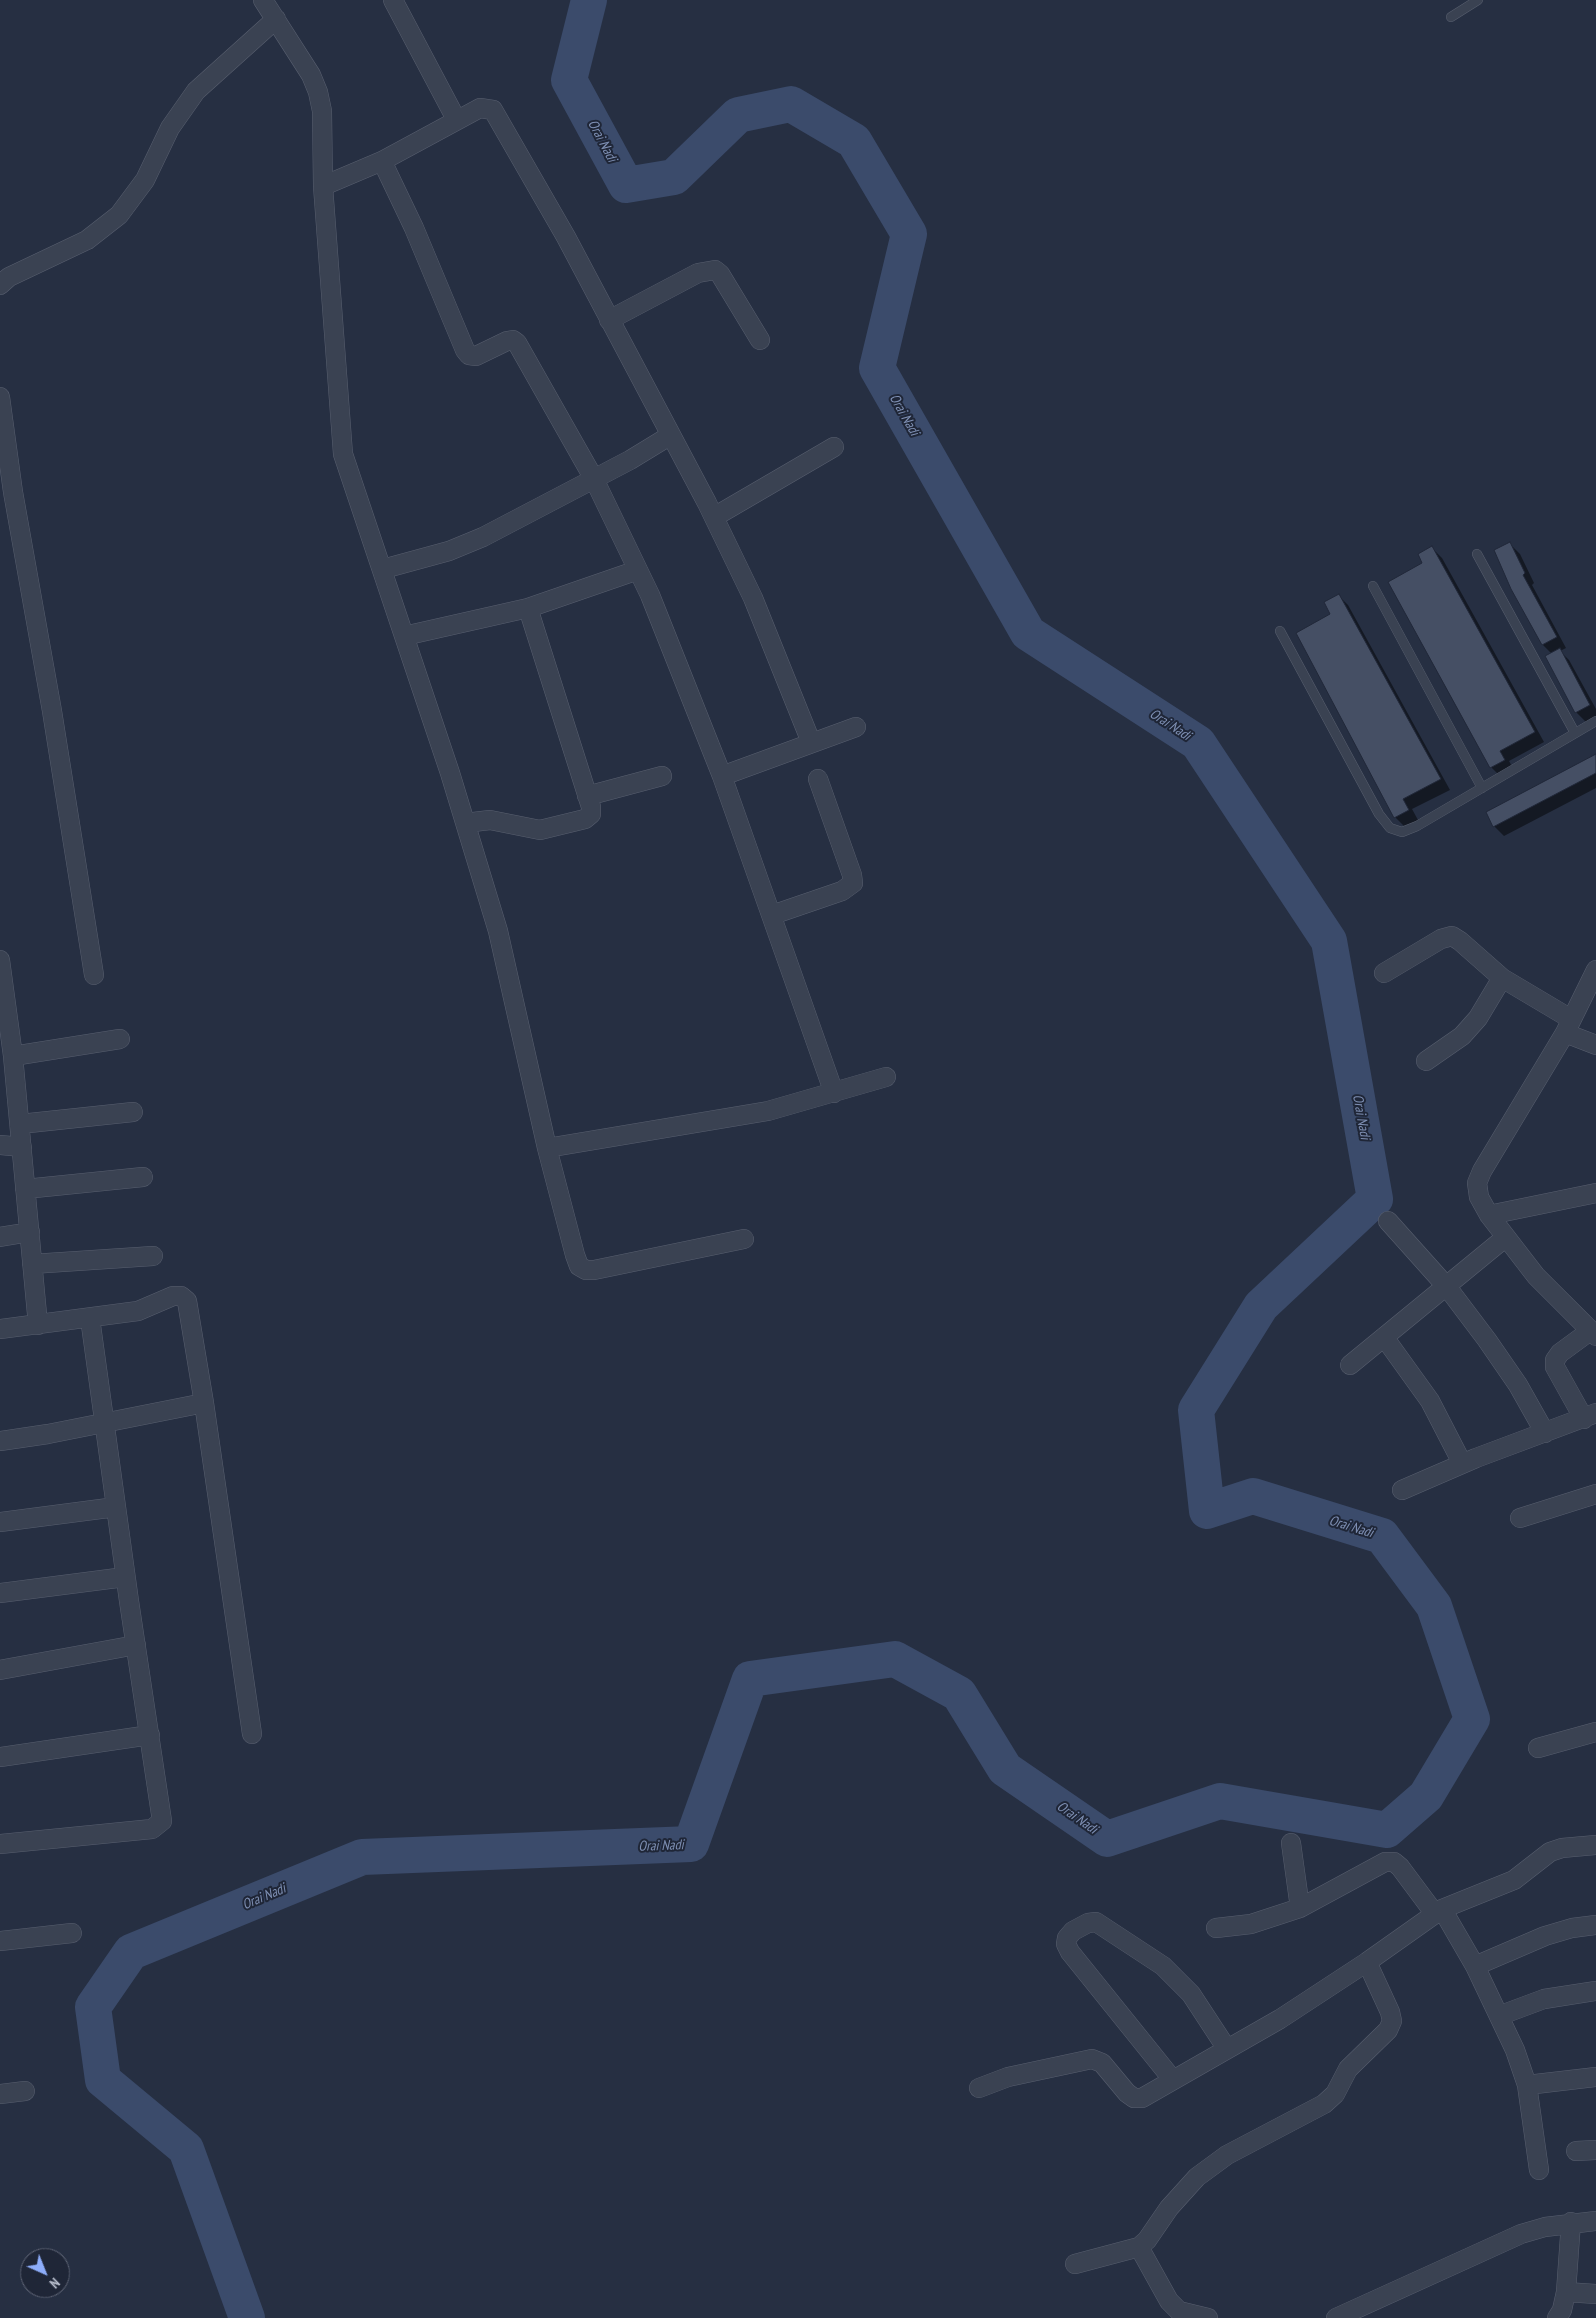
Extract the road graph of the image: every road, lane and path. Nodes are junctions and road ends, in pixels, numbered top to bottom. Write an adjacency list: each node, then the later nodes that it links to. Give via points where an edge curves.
1 (264, 0): 5 (street)
2 (393, 0): 6 (street)
3 (1478, 0): 4 (lane)
4 (1450, 17)
5 (276, 19): 8 (street, via 318,92 322,111); 9 (street, via 196,91 170,128 145,180 118,215 87,240 9,277)
6 (456, 119): 7 (street); 10 (street, via 480,108 493,110)
7 (382, 161): 8 (street); 15 (street, via 469,356 476,356 507,341 518,343)
8 (323, 186): 18 (street, via 344,454)
9 (0, 285)
10 (609, 320): 11 (street, via 698,273 714,270 720,274); 13 (street)
11 (760, 340)
12 (0, 397): 37 (street)
13 (671, 435): 15 (street); 16 (street)
14 (834, 447): 16 (street)
15 (594, 478): 18 (street, via 483,537 449,551); 19 (street)
16 (714, 517): 27 (street, via 753,598)
17 (1477, 554): 26 (lane)
18 (382, 569): 23 (street)
19 (638, 570): 21 (street); 29 (street)
20 (1374, 586): 31 (lane)
21 (528, 608): 23 (street); 32 (street)
22 (1280, 631): 31 (lane, via 1379,814 1390,828 1402,832 1417,826)
23 (404, 636): 33 (street)
24 (1596, 721): 26 (lane)
25 (856, 727): 27 (street)
26 (1575, 733): 31 (lane)
27 (811, 742): 29 (street)
28 (662, 776): 32 (street)
29 (722, 776): 34 (street)
30 (818, 779): 34 (street, via 853,882 842,892)
31 (1482, 788)
32 (588, 796): 33 (street, via 591,814 585,819 540,830 490,820)
33 (465, 823): 52 (street, via 498,931)
34 (772, 915): 47 (street)
35 (0, 960): 43 (street)
36 (1384, 973): 38 (street, via 1441,939 1452,936)
37 (94, 975)
38 (1502, 978): 40 (street); 44 (street, via 1473,1024 1462,1036)
39 (1593, 981): 40 (street)
40 (1568, 1026): 42 (street); 56 (street, via 1482,1171 1477,1183 1479,1197)
41 (120, 1038): 43 (street)
42 (1596, 1045)
43 (13, 1056): 46 (street)
44 (1426, 1061)
45 (886, 1077): 47 (street)
46 (8, 1081): 49 (street)
47 (834, 1093): 52 (street, via 768,1111)
48 (133, 1112): 49 (street)
49 (20, 1124): 51 (street)
50 (0, 1145): 51 (street)
51 (22, 1147): 54 (street)
52 (547, 1148): 61 (street, via 575,1255 586,1270)
53 (143, 1177): 54 (street)
54 (26, 1189): 58 (street)
55 (1596, 1193): 56 (street)
56 (1489, 1215): 60 (street)
57 (1388, 1221): 64 (street)
58 (30, 1232): 59 (street); 63 (street)
59 (0, 1237)
60 (1506, 1237): 64 (street); 68 (street, via 1536,1276)
61 (744, 1239)
62 (153, 1256): 63 (street)
63 (32, 1264): 66 (street)
64 (1447, 1287): 69 (street); 74 (street, via 1518,1385)
65 (90, 1318): 66 (street); 71 (street, via 138,1311 173,1296 181,1296 187,1301); 73 (street)
66 (38, 1325): 67 (street)
67 (0, 1329)
68 (1593, 1334): 72 (street, via 1560,1353 1555,1360 1555,1367)
69 (1384, 1338): 70 (street); 76 (street, via 1430,1401)
70 (1350, 1365)
71 (204, 1403): 73 (street); 88 (street)
72 (1590, 1416): 74 (street)
73 (104, 1423): 75 (street); 79 (street)
74 (1546, 1433): 76 (street)
75 (0, 1441)
76 (1462, 1463): 77 (street)
77 (1402, 1490)
78 (1596, 1494): 80 (street)
79 (116, 1507): 81 (street); 82 (street)
80 (1520, 1518)
81 (0, 1522)
82 (125, 1577): 83 (street); 84 (street)
83 (0, 1593)
84 (136, 1645): 85 (street); 87 (street)
85 (0, 1670)
86 (1596, 1732): 89 (street)
87 (150, 1734): 90 (street); 92 (street, via 163,1812 158,1826)
88 (252, 1734)
89 (1538, 1748)
90 (0, 1757)
91 (1291, 1843): 94 (street)
92 (0, 1844)
93 (1596, 1844): 95 (street, via 1550,1852 1514,1880)
94 (1300, 1908): 95 (street, via 1385,1862 1394,1862); 97 (street, via 1258,1922)
95 (1438, 1911): 100 (street); 101 (street)
96 (1596, 1925): 101 (street, via 1545,1936)
97 (1216, 1928)
98 (72, 1934): 99 (street)
99 (0, 1941)
100 (1367, 1962): 104 (street); 116 (street, via 1390,2012 1392,2021 1388,2030 1348,2069 1335,2094 1324,2104 1227,2155 1197,2177)
101 (1475, 1966): 103 (street)
102 (1596, 1991): 103 (street, via 1544,1999)
103 (1500, 2016): 107 (street)
104 (1227, 2049): 106 (street); 106 (street, via 1190,1994 1163,1966 1096,1922 1073,1931 1066,1944 1070,1952)
105 (1596, 2077): 107 (street)
106 (1173, 2080): 108 (street, via 1142,2098 1134,2098 1102,2063 1092,2058 1008,2077)
107 (1527, 2085): 113 (street)
108 (979, 2088)
109 (25, 2091): 110 (street)
110 (0, 2094)
111 (1596, 2150): 112 (street)
112 (1576, 2151)
113 (1539, 2170)
114 (1596, 2221): 115 (street)
115 (1571, 2222): 118 (street); 121 (street, via 1521,2234)
116 (1139, 2247): 117 (street); 120 (street, via 1169,2301 1180,2311)
117 (1075, 2264)
118 (1566, 2292): 119 (street); 122 (street)
119 (1596, 2294)
120 (1208, 2318)
121 (1336, 2318)
122 (1558, 2318)

